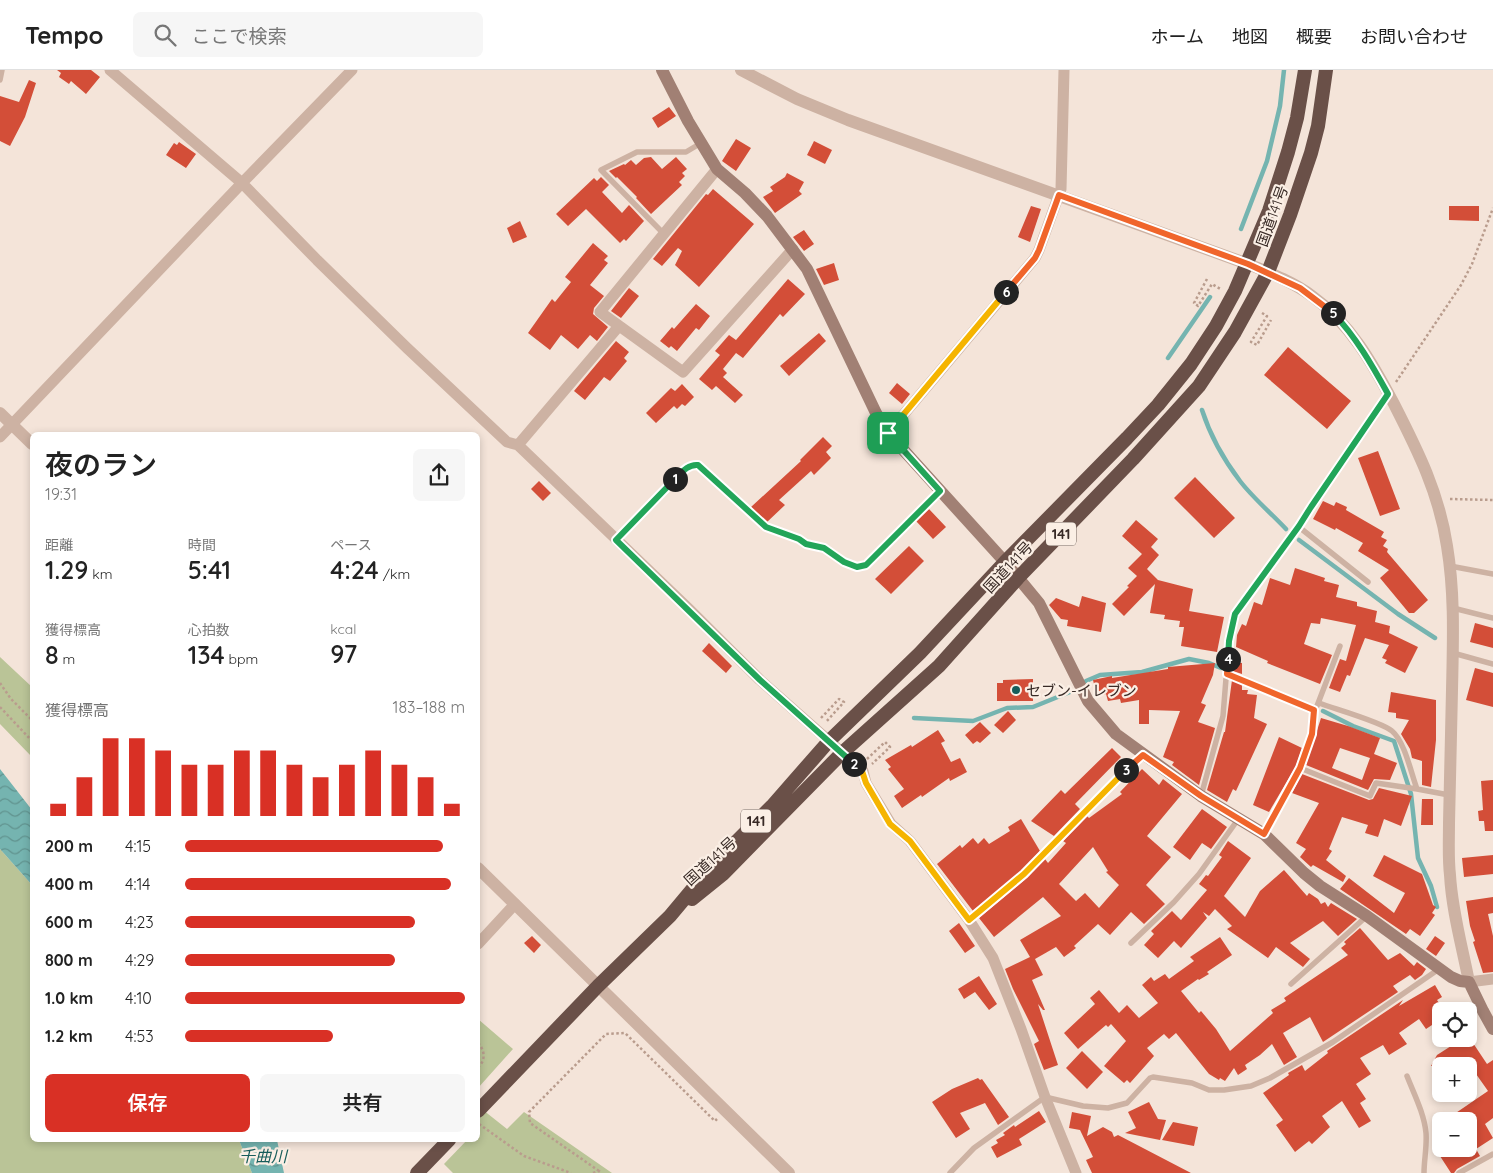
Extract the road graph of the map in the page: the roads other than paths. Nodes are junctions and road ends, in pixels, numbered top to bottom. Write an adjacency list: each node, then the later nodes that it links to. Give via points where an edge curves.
1 (2, 70): 9 (lane)
2 (110, 70): 12 (street)
3 (352, 70): 12 (street)
4 (662, 70): 10 (main road)
5 (741, 70): 13 (street, via 848,120)
6 (1064, 70): 13 (street)
7 (1305, 70): 16 (highway, 国道141号 / 141, via 1288,152)
8 (1326, 70): 17 (highway, 国道141号 / 141, via 1311,153)
9 (0, 80)
10 (701, 143): 11 (main road); 14 (lane, via 686,152 637,152 601,170)
11 (717, 168): 14 (street); 15 (main road, via 767,216)
12 (242, 183): 21 (street); 25 (street, via 407,348 507,442)
13 (1059, 195): 16 (street); 22 (street, via 1035,258)
14 (664, 234): 18 (street, via 600,312)
15 (793, 249): 18 (street, via 683,372); 22 (main road)
16 (1248, 264): 17 (street); 27 (highway, 国道141号 / 141, via 1216,326 1191,364 1127,438)
17 (1268, 272): 19 (street, via 1300,288 1349,329); 30 (highway, 国道141号 / 141, via 1235,332 1199,386 1133,460)
18 (619, 326): 25 (street)
19 (1388, 394): 26 (lane); 28 (street, via 1427,472 1436,498)
20 (0, 413): 21 (street)
21 (12, 424): 23 (street); 24 (street)
22 (888, 433): 27 (main road)
23 (0, 437)
24 (30, 442)
25 (518, 445): 40 (street, via 760,680)
26 (1299, 526): 31 (lane); 37 (lane, via 1235,614)
27 (1005, 562): 30 (main road); 40 (highway, 国道141号 / 141, via 920,653)
28 (1450, 566): 29 (lane); 32 (street)
29 (1493, 574)
30 (1018, 578): 41 (highway, 国道141号 / 141, via 939,666); 42 (main road, via 1040,603 1088,701 1116,734)
31 (1368, 582)
32 (1453, 608): 33 (lane); 35 (street)
33 (1493, 618)
34 (1340, 646): 38 (lane)
35 (1453, 653): 36 (lane); 45 (street)
36 (1493, 664)
37 (1227, 674): 39 (lane); 46 (lane, via 1223,716)
38 (1319, 703): 39 (lane); 44 (lane, via 1392,731 1400,742)
39 (1314, 710): 43 (lane, via 1312,734)
40 (829, 741): 41 (street); 51 (highway, 国道141号 / 141, via 772,806 711,867)
41 (842, 753): 51 (highway, 国道141号 / 141, via 724,874); 53 (street, via 862,771 890,824 910,841)
42 (1143, 755): 46 (main road); 53 (lane, via 1024,874)
43 (1300, 768): 44 (lane, via 1370,796 1376,783); 48 (lane)
44 (1416, 789): 45 (lane)
45 (1449, 795): 58 (street, via 1453,907)
46 (1201, 796): 47 (main road)
47 (1239, 818): 48 (main road); 55 (lane, via 1199,874)
48 (1264, 834): 52 (main road, via 1320,886)
49 (480, 870): 50 (street)
50 (515, 904): 54 (street); 60 (street)
51 (670, 916): 60 (highway, 国道141号 / 141)
52 (1367, 916): 56 (main road); 59 (lane)
53 (969, 920): 63 (street, via 993,958)
54 (480, 942)
55 (1131, 943)
56 (1440, 968): 58 (main road, via 1451,977); 63 (lane, via 1333,1042 1251,1086 1209,1090 1153,1077 1127,1103 1108,1108)
57 (1493, 979): 58 (street)
58 (1470, 982): 61 (main road)
59 (1291, 984)
60 (598, 986): 64 (highway, 国道141号 / 141); 68 (street)
61 (1493, 1029)
62 (1407, 1076): 71 (lane, via 1426,1132)
63 (1045, 1097): 69 (lane, via 974,1148); 70 (street)
64 (480, 1108)
65 (447, 1142): 67 (highway)
66 (1493, 1154): 72 (lane)
67 (417, 1173)
68 (790, 1173)
69 (950, 1173)
70 (1076, 1173)
71 (1424, 1173)
72 (1459, 1173)

